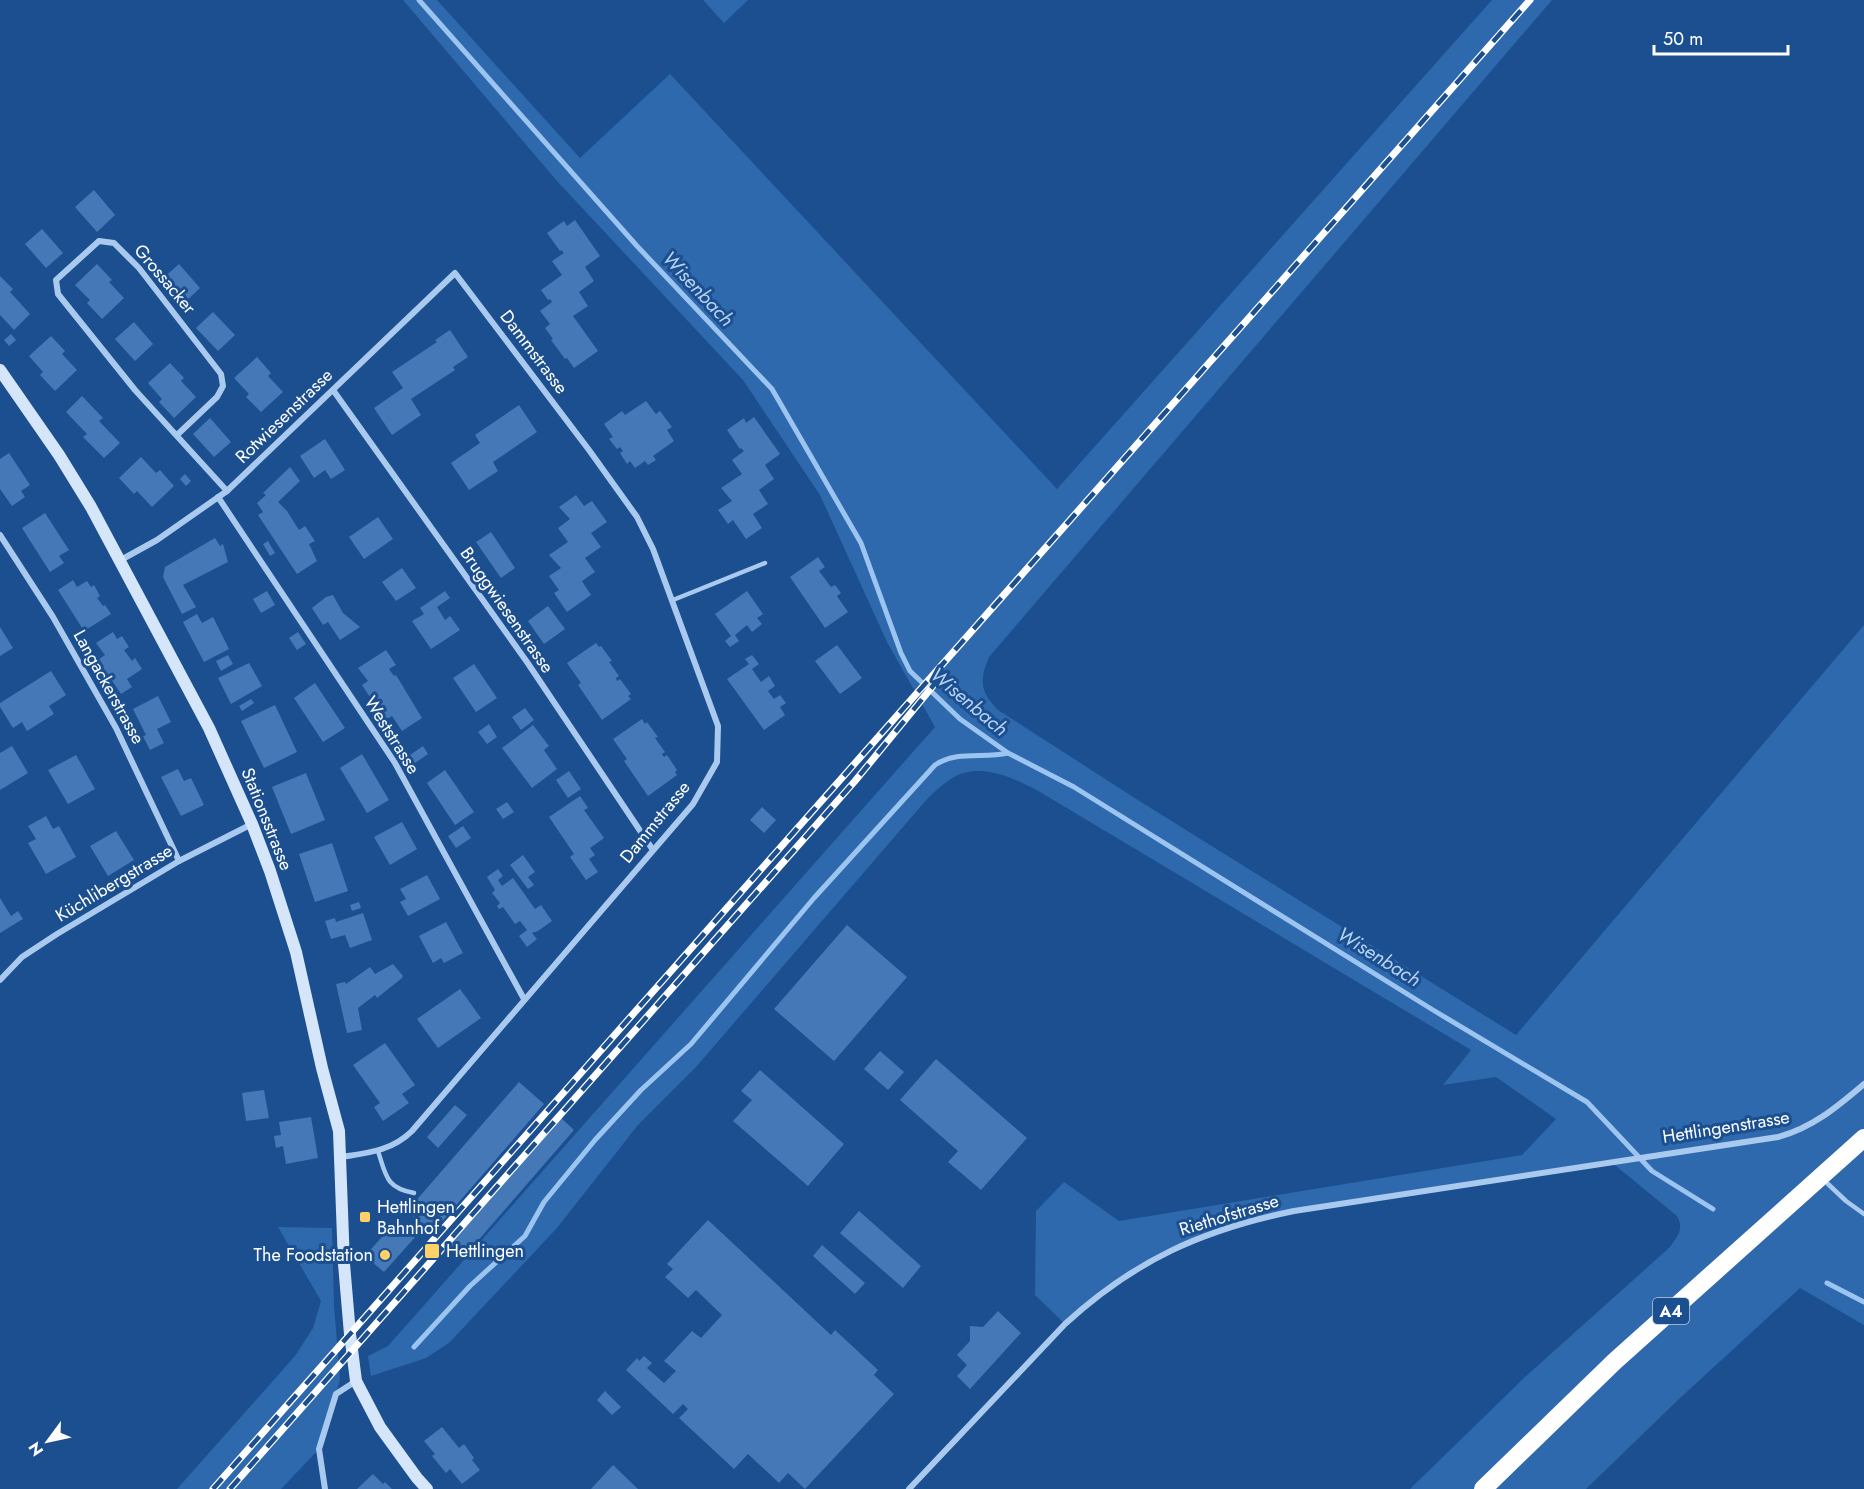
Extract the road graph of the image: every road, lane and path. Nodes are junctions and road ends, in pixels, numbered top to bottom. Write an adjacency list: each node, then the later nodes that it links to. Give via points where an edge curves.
1 (455, 273): 3 (street, Rotwiesenstrasse); 10 (street, Dammstrasse, via 637,517)
2 (0, 370): 8 (street, Stationsstrasse, via 75,481)
3 (333, 390): 5 (street, Rotwiesenstrasse); 12 (street, Bruggwiesenstrasse, via 527,662)
4 (177, 435): 4 (street, Grossacker, via 217,397 223,386 221,374 139,268 114,243 99,241 56,280 58,294 135,390); 5 (street, Grossacker)
5 (227, 491): 6 (street, Rotwiesenstrasse)
6 (218, 497): 8 (street, Rotwiesenstrasse, via 157,540); 15 (street, Weststrasse, via 395,763)
7 (0, 535): 13 (street, Langackerstrasse, via 53,617 116,728)
8 (118, 561): 11 (street, Stationsstrasse, via 208,728)
9 (765, 563): 10 (lane)
10 (673, 600): 12 (street, Dammstrasse, via 718,726 717,762 693,804)
11 (252, 824): 13 (street, Küchlibergstrasse); 21 (street, Stationsstrasse, via 296,951 339,1131)
12 (653, 850): 15 (street, Dammstrasse)
13 (179, 861): 14 (street, Küchlibergstrasse, via 40,945)
14 (0, 980)
15 (524, 999): 18 (street, Dammstrasse, via 412,1131)
16 (1864, 1084): 20 (street, Hettlingenstrasse, via 1824,1116 1796,1132)
17 (1864, 1138): 29 (highway, A4, via 1616,1361)
18 (378, 1151): 21 (street, Dammstrasse); 23 (lane, via 390,1184)
19 (1864, 1151): 22 (highway, A4)
20 (1649, 1155): 28 (street, Riethofstrasse, via 1285,1213 1222,1229 1163,1253 1111,1286 1073,1317)
21 (341, 1157): 25 (street, Stationsstrasse, via 344,1264)
22 (1828, 1184): 24 (lane); 30 (highway, A4)
23 (414, 1193)
24 (1864, 1214)
25 (356, 1381): 26 (street, via 336,1394 319,1449); 27 (street, Stationsstrasse, via 389,1441)
26 (325, 1489)
27 (427, 1489)
28 (909, 1489)
29 (1483, 1489)
30 (1497, 1489)

